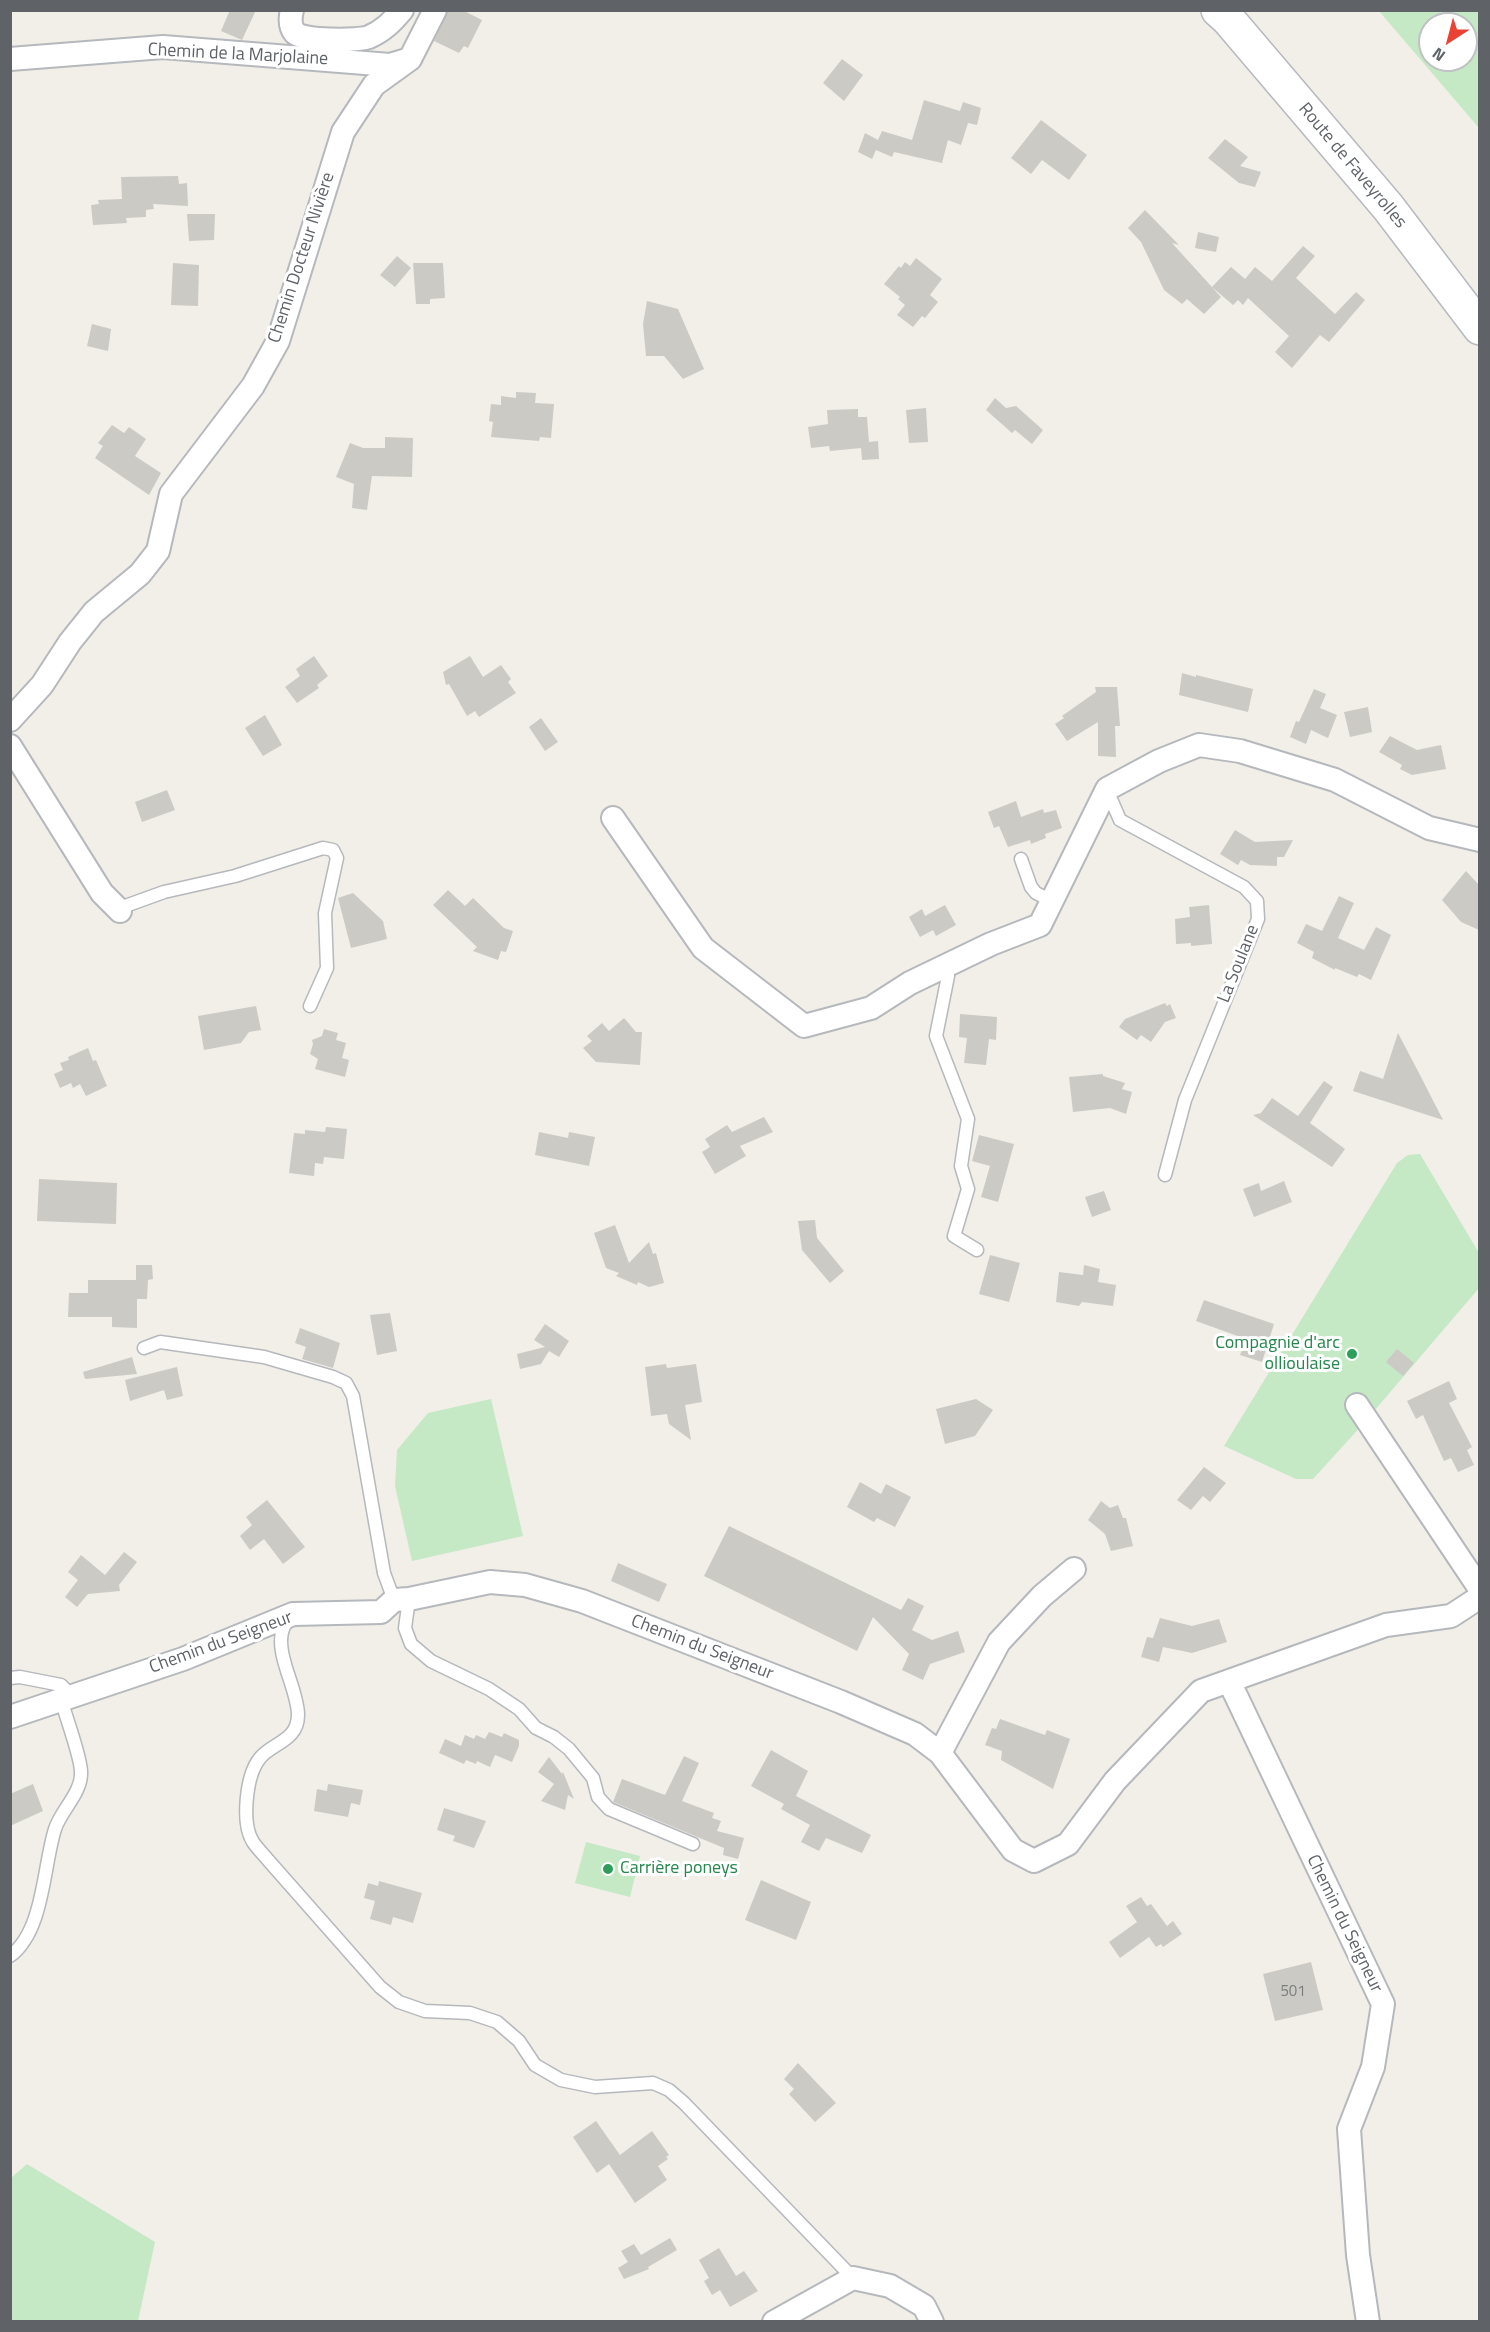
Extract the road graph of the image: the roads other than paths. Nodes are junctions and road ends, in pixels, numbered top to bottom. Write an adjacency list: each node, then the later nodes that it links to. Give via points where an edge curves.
1 (292, 10): 2 (street, via 290,22 295,34 307,39 366,38 389,25)
2 (402, 10)
3 (435, 10): 6 (street)
4 (1218, 10): 7 (main road, Route de Faveyrolles, via 1388,207)
5 (10, 59): 6 (street, Chemin de la Marjolaine, via 163,47 376,64)
6 (410, 59): 8 (street, Chemin Docteur Nivière, via 374,85 343,132 278,340 253,386 171,494 158,552 140,573 94,612 42,685)
7 (1479, 328)
8 (10, 720)
9 (10, 746): 15 (street, via 102,892)
10 (1107, 789): 12 (street, via 1199,745 1240,751 1335,780 1429,828); 14 (street); 18 (lane, La Soulane, via 1120,820 1244,887 1257,901 1258,919 1185,1101)
11 (614, 818): 16 (street, via 703,948 804,1026 871,1008 910,982)
12 (1479, 840)
13 (1020, 859): 14 (lane, via 1031,887)
14 (1052, 901): 16 (street, via 1040,926)
15 (118, 910): 17 (lane, via 164,892 235,876 323,848 333,849 337,858 324,925 326,975)
16 (947, 965): 19 (lane, via 936,1035 968,1119 961,1166 968,1189 954,1236)
17 (310, 1006)
18 (1165, 1175)
19 (977, 1250)
20 (144, 1348): 25 (lane, via 160,1342 264,1357 346,1383 353,1396 384,1573)
21 (1357, 1405): 23 (street)
22 (1074, 1569): 31 (street, via 999,1642)
23 (1479, 1589)
24 (1479, 1597): 28 (street, Chemin du Seigneur, via 1451,1616 1386,1625)
25 (402, 1599): 26 (street, Chemin du Seigneur, via 381,1612); 31 (street, Chemin du Seigneur, via 490,1582 525,1585 582,1601 841,1702 915,1734); 32 (lane, via 411,1644 431,1661 489,1689 569,1749 593,1778 598,1797 609,1809)
26 (293, 1614): 29 (street, Chemin du Seigneur, via 183,1659); 34 (lane, via 283,1629 281,1645 298,1718 292,1732 262,1755 253,1768 245,1815 252,1841 268,1860 380,1987 399,2002 425,2011 470,2013 496,2022 519,2041 535,2065 561,2080 595,2087 653,2084 669,2090)
27 (10, 1678): 29 (lane, via 61,1685)
28 (1229, 1681): 31 (street, Chemin du Seigneur, via 1201,1691 1115,1781 1068,1844 1034,1861 1013,1850); 37 (street, Chemin du Seigneur, via 1383,2004 1373,2067 1348,2130)
29 (72, 1696): 30 (street, Chemin du Seigneur); 33 (lane, via 63,1706 81,1771 78,1786 56,1828 33,1925 18,1951)
30 (10, 1717)
31 (940, 1753)
32 (693, 1844)
33 (10, 1956)
34 (853, 2278): 35 (street); 36 (street, via 890,2286 924,2306)
35 (774, 2322)
36 (932, 2322)
37 (1368, 2322)

